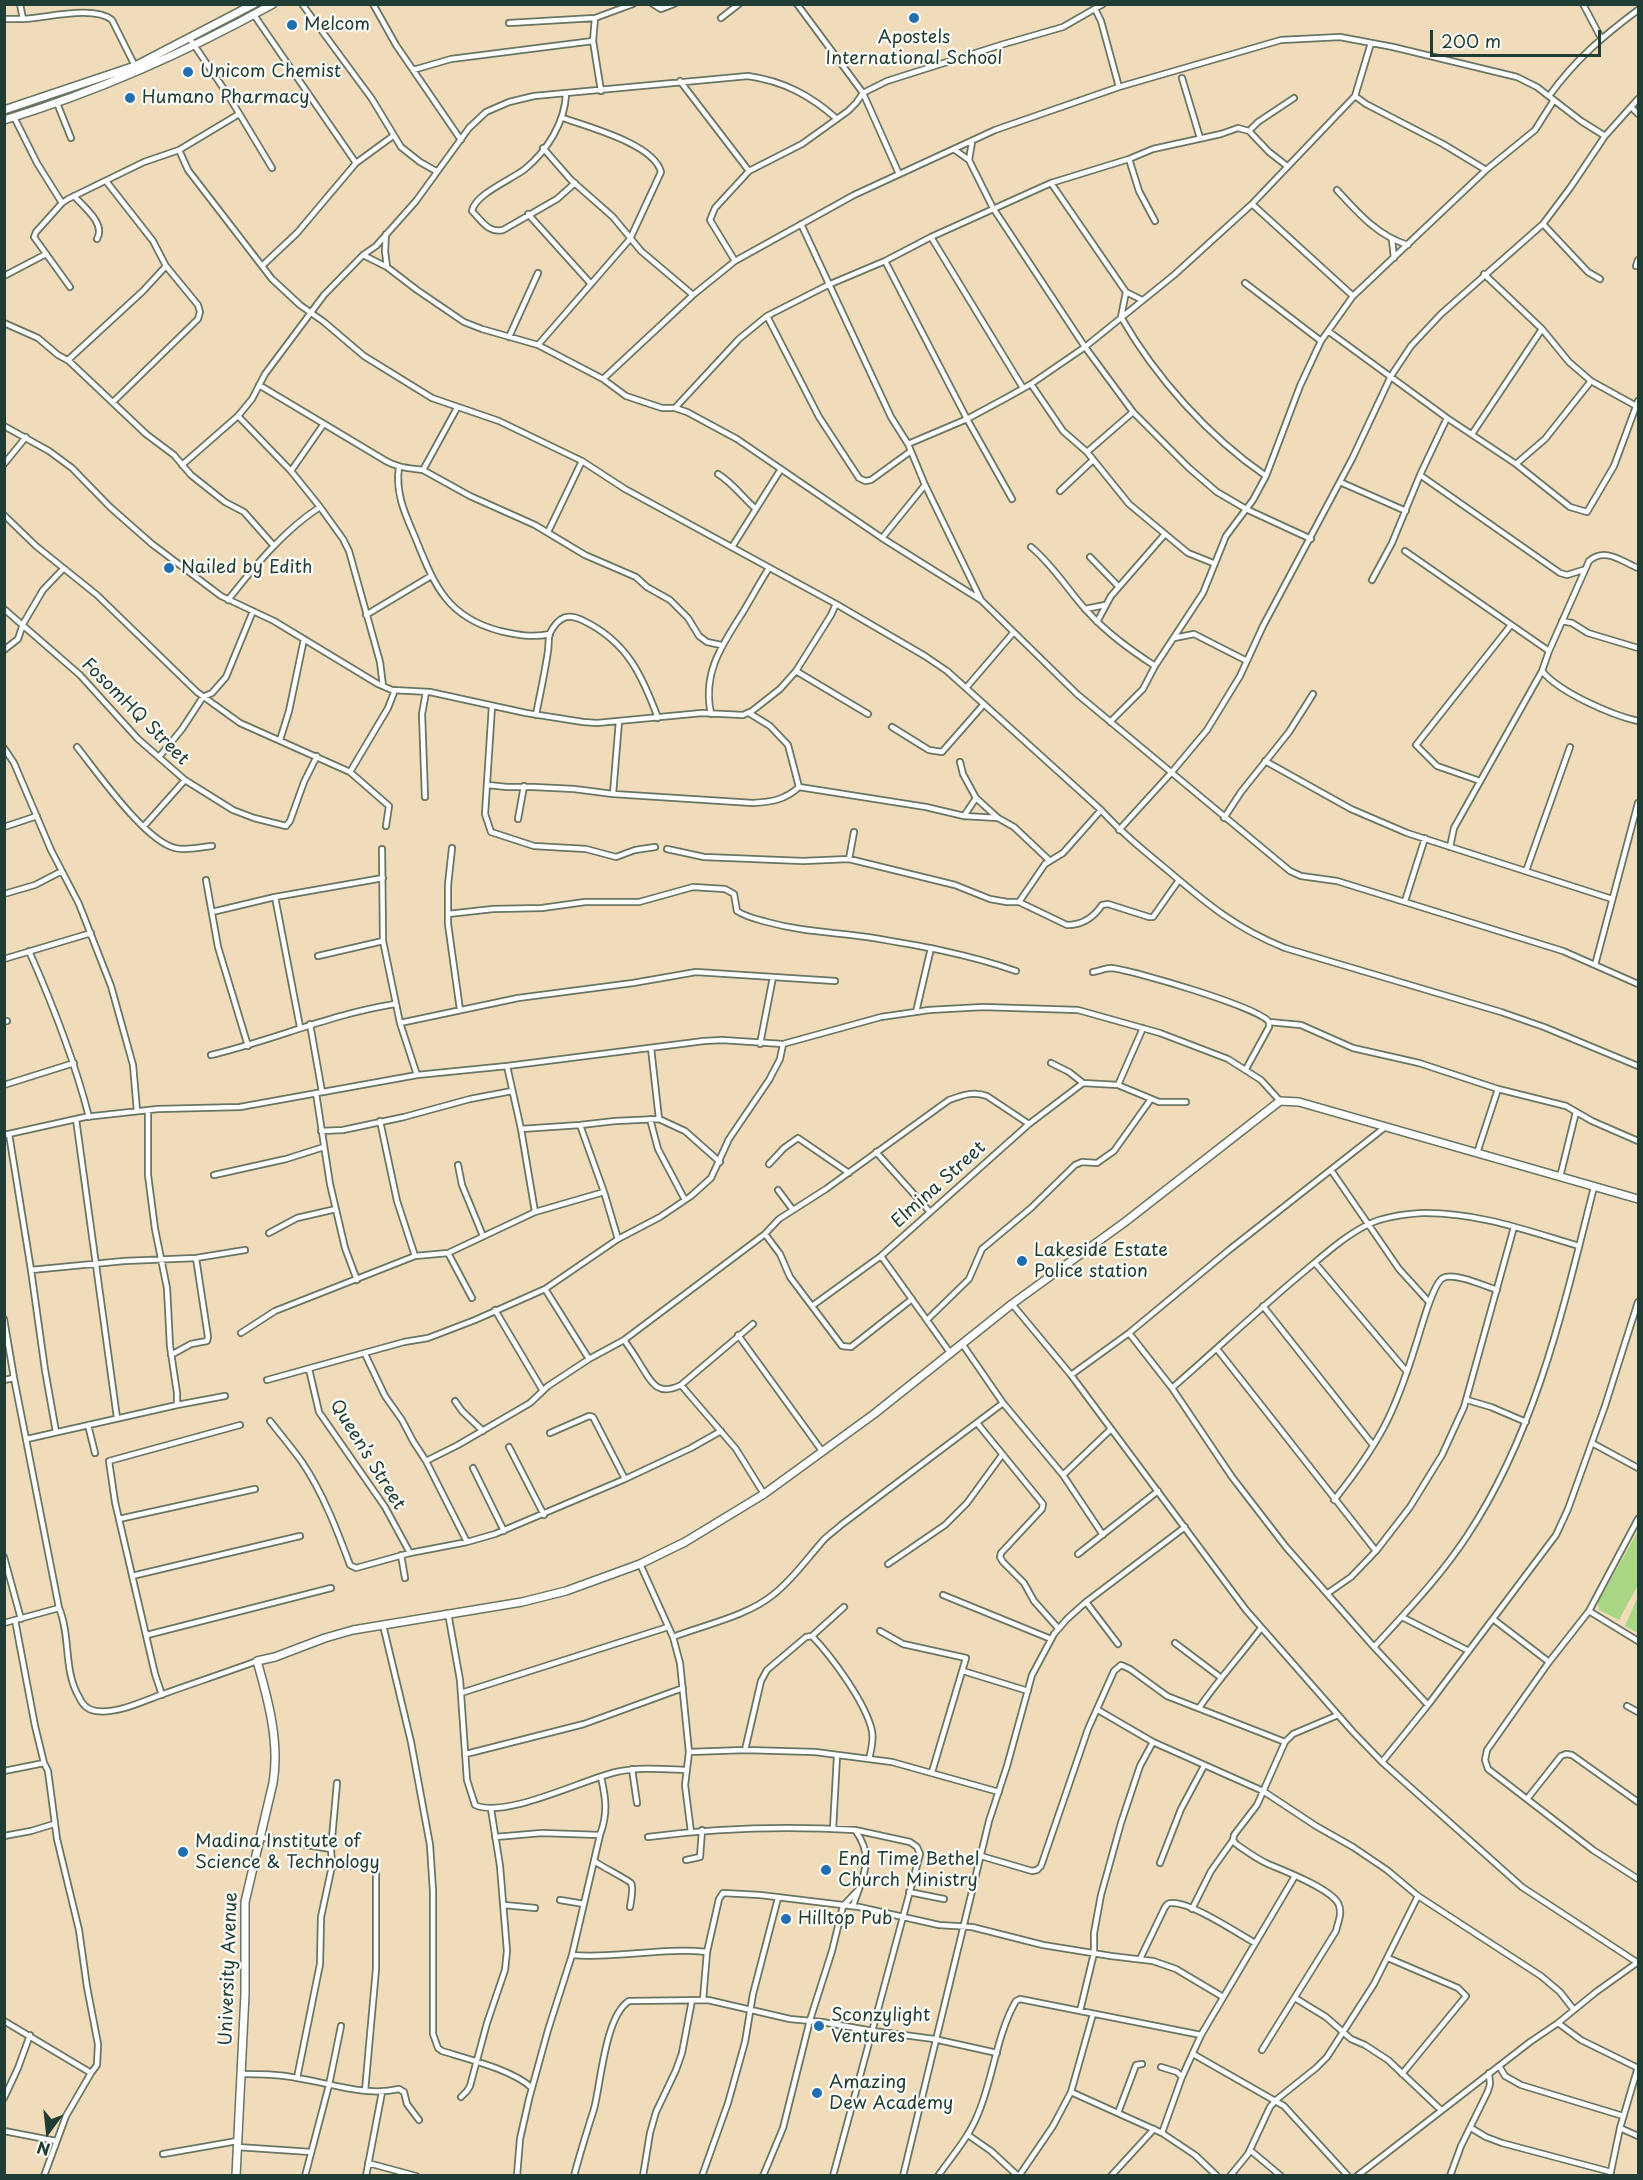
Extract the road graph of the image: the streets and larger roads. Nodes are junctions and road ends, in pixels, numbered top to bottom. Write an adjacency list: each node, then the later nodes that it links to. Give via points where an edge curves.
1 (20, 4): 21 (street)
2 (98, 4): 16 (street)
3 (254, 4): 25 (street)
4 (273, 4): 17 (street)
5 (302, 4): 50 (street, via 372,99)
6 (373, 4): 28 (street)
7 (633, 4): 18 (street)
8 (653, 4): 9 (street, via 661,9)
9 (674, 4)
10 (740, 4): 19 (street)
11 (797, 4): 33 (street)
12 (1103, 4): 14 (street)
13 (1583, 4): 23 (street)
14 (1095, 9): 31 (street); 33 (street, via 1063,27 887,81)
15 (1638, 10): 23 (street)
16 (99, 14): 21 (street); 27 (street, via 112,20)
17 (254, 15): 25 (street); 61 (street)
18 (594, 18): 22 (street); 24 (street)
19 (721, 18)
20 (4, 19): 21 (street)
21 (23, 19)
22 (509, 22)
23 (1601, 38): 36 (street, via 1566,72)
24 (593, 41): 28 (street, via 451,59); 32 (street)
25 (192, 43): 27 (street); 40 (street, via 121,79); 43 (street)
26 (1371, 43): 31 (street, via 1340,37 1281,40); 35 (street); 36 (street, via 1516,77)
27 (135, 66): 42 (street)
28 (413, 70): 54 (street)
29 (1182, 78): 53 (street)
30 (680, 81): 32 (street); 47 (street, via 763,78 793,88); 66 (street)
31 (1119, 87): 55 (street, via 995,130)
32 (600, 90): 34 (street)
33 (863, 93): 47 (street); 67 (street)
34 (566, 94): 46 (street); 54 (street, via 534,96 493,108)
35 (1355, 96): 62 (street); 64 (street)
36 (1549, 96): 39 (street)
37 (1294, 98): 49 (street)
38 (1638, 99): 41 (street)
39 (1554, 100): 51 (street); 64 (street, via 1535,130)
40 (57, 103): 45 (street); 52 (street)
41 (1631, 107): 44 (street); 51 (street)
42 (4, 110)
43 (239, 114): 57 (street); 63 (street)
44 (1638, 114)
45 (14, 117): 48 (street); 73 (street)
46 (563, 118): 56 (street); 82 (street, via 630,143 660,165 659,180)
47 (837, 119): 66 (street, via 802,144)
48 (4, 120)
49 (1249, 131): 53 (street, via 1238,128); 62 (street)
50 (393, 136): 61 (street); 65 (street, via 410,154)
51 (1605, 136): 79 (street)
52 (70, 138)
53 (1200, 138): 59 (street)
54 (461, 140): 65 (street)
55 (972, 142): 58 (street); 60 (street)
56 (543, 148): 69 (street); 76 (street, via 526,168 477,200 472,211 496,231)
57 (179, 150): 68 (street); 91 (street, via 188,170)
58 (955, 150): 60 (street); 67 (street)
59 (1129, 159): 70 (street); 77 (street, via 1139,191)
60 (969, 160): 75 (street)
61 (356, 164): 91 (street, via 297,233)
62 (1287, 166): 74 (street)
63 (272, 168)
64 (1486, 170): 85 (street)
65 (436, 171): 80 (street)
66 (749, 171): 89 (street, via 715,208 711,220)
67 (899, 174): 78 (street)
68 (106, 181): 72 (street); 92 (street, via 153,241)
69 (575, 183): 76 (street, via 557,199); 82 (street, via 613,217)
70 (1051, 183): 75 (street); 102 (street)
71 (1337, 190): 84 (street, via 1361,216)
72 (74, 196): 73 (street); 83 (street, via 95,217 100,233)
73 (62, 202): 86 (street, via 34,237)
74 (1252, 204): 104 (street); 105 (street)
75 (993, 208): 81 (street); 115 (street)
76 (528, 214): 99 (street)
77 (1155, 220)
78 (801, 224): 89 (street); 100 (street)
79 (1543, 224): 95 (street); 97 (street, via 1588,272)
80 (386, 234): 87 (street); 93 (street)
81 (931, 237): 90 (street); 122 (street)
82 (630, 239): 99 (street); 103 (street)
83 (97, 240)
84 (1392, 240): 85 (street); 88 (street)
85 (1408, 245): 88 (street)
86 (46, 254): 96 (street); 101 (street)
87 (363, 255): 93 (street); 106 (street)
88 (1394, 258): 104 (street)
89 (735, 261): 103 (street)
90 (885, 261): 100 (street); 130 (street)
91 (263, 265): 106 (street, via 272,279)
92 (166, 266): 116 (street); 123 (street, via 198,305 198,319)
93 (387, 267): 112 (street, via 464,322)
94 (538, 273): 112 (street)
95 (1484, 274): 110 (street); 117 (street, via 1425,329)
96 (4, 276)
97 (1600, 279)
98 (1245, 283): 113 (street)
99 (591, 284): 114 (street)
100 (828, 285): 107 (street); 135 (street, via 891,417)
101 (70, 287)
102 (1126, 292): 105 (street); 108 (street)
103 (693, 295): 118 (street)
104 (1353, 296): 111 (street)
105 (1142, 300): 108 (street)
106 (311, 313): 121 (street); 125 (street, via 394,376)
107 (767, 316): 126 (street, via 739,339); 136 (street, via 819,417 859,478 871,480)
108 (1121, 317): 115 (street); 149 (street, via 1193,413)
109 (4, 323): 116 (street, via 38,338)
110 (1542, 329): 119 (street); 133 (street)
111 (1328, 331): 113 (street); 117 (street)
112 (508, 337): 114 (street)
113 (1321, 341): 149 (street)
114 (538, 345): 118 (street)
115 (1085, 347): 120 (street); 127 (street)
116 (68, 360): 123 (street)
117 (1391, 376): 129 (street); 150 (street)
118 (603, 379): 126 (street, via 626,396 662,408)
119 (1591, 381): 124 (street); 141 (street, via 1545,439)
120 (1030, 384): 122 (street); 137 (street, via 1063,431)
121 (259, 386): 128 (street); 131 (street)
122 (1023, 388): 130 (street)
123 (113, 402): 142 (street)
124 (1638, 405): 141 (street, via 1614,466 1587,512 1570,507)
125 (457, 408): 139 (street, via 499,421); 145 (street)
126 (675, 408): 144 (street, via 737,439)
127 (1133, 412): 137 (street); 156 (street, via 1203,482)
128 (238, 416): 142 (street); 146 (street)
129 (1447, 418): 133 (street); 148 (street)
130 (967, 419): 135 (street); 153 (street)
131 (323, 425): 143 (street); 146 (street)
132 (4, 426): 134 (street)
133 (1472, 434): 141 (street)
134 (26, 437): 140 (street); 176 (street, via 72,468 152,544)
135 (908, 444): 136 (street)
136 (911, 451): 151 (street)
137 (1086, 452): 138 (street)
138 (1093, 460): 152 (street); 160 (street, via 1120,496)
139 (582, 461): 159 (street); 164 (street)
140 (4, 464)
141 (1516, 464)
142 (182, 465): 163 (street, via 208,489 244,512)
143 (399, 467): 145 (street); 173 (street, via 398,492)
144 (781, 469): 155 (street); 161 (street)
145 (423, 470): 159 (street)
146 (291, 471): 154 (street)
147 (718, 474): 155 (street)
148 (1420, 475): 157 (street); 172 (street, via 1560,573)
149 (1266, 476): 156 (street)
150 (1340, 482): 157 (street); 162 (street)
151 (925, 485): 161 (street); 177 (street)
152 (1060, 491)
153 (1012, 499)
154 (320, 507): 163 (street); 183 (street, via 347,545)
155 (756, 509): 164 (street)
156 (1246, 509): 162 (street); 168 (street)
157 (1406, 511): 174 (street)
158 (4, 515): 171 (street)
159 (548, 532): 192 (street, via 585,555 636,577 670,600 706,642)
160 (1165, 534): 168 (street, via 1188,553); 175 (street)
161 (882, 538): 177 (street)
162 (1311, 539): 196 (street)
163 (274, 546): 176 (street)
164 (732, 547): 169 (street)
165 (1031, 547): 181 (street)
166 (1405, 551): 187 (street)
167 (1090, 557): 175 (street)
168 (1213, 563): 190 (street, via 1203,593)
169 (768, 568): 178 (street); 192 (street)
170 (1638, 568): 172 (street, via 1602,553 1595,555)
171 (63, 569): 186 (street, via 43,590); 205 (street, via 97,596)
172 (1583, 570): 184 (street)
173 (431, 576): 183 (street); 189 (street, via 450,605 475,622 518,635)
174 (1372, 580)
175 (1119, 587): 179 (street)
176 (228, 600): 182 (street)
177 (981, 600): 188 (street)
178 (836, 604): 198 (street); 201 (street, via 925,656)
179 (1105, 605): 181 (street); 185 (street)
180 (4, 609): 186 (street, FosomHQ Street)
181 (1085, 609): 185 (street)
182 (253, 611): 191 (street); 205 (street, via 226,677)
183 (366, 615): 200 (street)
184 (1563, 621): 193 (street); 195 (street)
185 (1097, 622): 197 (street)
186 (23, 624): 194 (street, via 18,639); 223 (street, FosomHQ Street, via 80,675)
187 (1511, 625): 195 (street); 229 (street, via 1416,745 1437,766)
188 (1013, 633): 201 (street); 215 (street)
189 (550, 634): 211 (street); 212 (street, via 569,616 612,638 642,678)
190 (1174, 638): 196 (street, via 1194,634); 197 (street)
191 (304, 639): 200 (street); 217 (street)
192 (721, 645): 209 (street, via 707,698)
193 (1638, 648)
194 (4, 650)
195 (1549, 651): 199 (street)
196 (1247, 660): 227 (street, via 1207,730)
197 (1155, 666): 215 (street, via 1143,689)
198 (796, 671): 208 (street, via 780,689); 210 (street)
199 (1542, 671): 214 (street, via 1550,681 1607,711); 229 (street)
200 (383, 686): 202 (street)
201 (966, 688): 206 (street)
202 (395, 690): 203 (street); 226 (street)
203 (426, 692): 207 (street); 234 (street, via 422,714)
204 (1313, 694): 224 (street)
205 (203, 697): 217 (street, via 240,723); 223 (street)
206 (984, 704): 216 (street, via 942,752 929,750); 237 (street)
207 (492, 706): 211 (street); 230 (street)
208 (748, 713): 209 (street); 232 (street, via 770,726 788,745)
209 (711, 714): 212 (street)
210 (868, 714)
211 (536, 715): 213 (street, via 597,723)
212 (658, 718): 213 (street)
213 (619, 721): 233 (street)
214 (1638, 721)
215 (1110, 722): 227 (street)
216 (892, 727)
217 (280, 740): 222 (street)
218 (77, 747): 243 (street)
219 (1570, 747): 258 (street)
220 (4, 748): 221 (street)
221 (6, 754): 238 (street)
222 (317, 756): 226 (street); 228 (street, FosomHQ Street, via 286,826 233,810)
223 (159, 757): 228 (street, FosomHQ Street)
224 (1265, 761): 241 (street); 248 (street, via 1351,809)
225 (960, 762): 235 (street)
226 (350, 772): 244 (street, via 389,806)
227 (1171, 773): 241 (street); 246 (street)
228 (185, 780): 243 (street)
229 (1480, 781): 251 (street, via 1454,828)
230 (488, 785): 231 (street); 250 (street, via 485,814 491,832 500,837 534,846 586,849 616,857)
231 (524, 786): 233 (street); 242 (street)
232 (799, 787): 233 (street, via 773,802 753,803); 239 (street)
233 (613, 794)
234 (425, 797)
235 (976, 798): 239 (street); 240 (street)
236 (1638, 803): 264 (street)
237 (1101, 810): 246 (street); 256 (street, via 1063,853)
238 (37, 816): 245 (street); 257 (street)
239 (964, 816): 240 (street)
240 (998, 818): 256 (street, via 1014,826)
241 (1224, 818): 265 (street, via 1290,872)
242 (518, 819)
243 (144, 826): 249 (street, via 159,841 176,848)
244 (386, 826)
245 (4, 827)
246 (1119, 830): 261 (street)
247 (854, 832): 255 (street)
248 (1425, 838): 251 (street); 265 (street)
249 (212, 846)
250 (655, 847)
251 (1450, 847): 258 (street)
252 (452, 848): 268 (street)
253 (382, 849): 259 (street)
254 (667, 849): 255 (street, via 704,857)
255 (849, 859): 266 (street, via 955,885 990,899)
256 (1050, 861): 266 (street)
257 (62, 871): 262 (street, via 35,885); 269 (street)
258 (1526, 871): 264 (street)
259 (382, 878): 263 (street); 270 (street)
260 (206, 880): 267 (street)
261 (1179, 880): 266 (street, via 1149,917 1108,904 1087,920 1067,925); 297 (street, via 1218,913 1269,941 1501,1012)
262 (4, 894)
263 (274, 897): 267 (street); 287 (street)
264 (1612, 899): 275 (street)
265 (1405, 901): 275 (street, via 1563,951)
266 (1019, 902)
267 (212, 912): 291 (street, via 218,947)
268 (448, 914): 271 (street, via 585,902 639,902 686,888 713,888 734,894 736,908 747,917 808,932); 282 (street)
269 (91, 933): 272 (street); 310 (street, via 133,1065)
270 (383, 941): 273 (street); 281 (street)
271 (931, 948): 276 (street); 283 (street)
272 (29, 951): 274 (street); 294 (street)
273 (318, 956)
274 (4, 959)
275 (1595, 965): 280 (street)
276 (1016, 971)
277 (1093, 972): 284 (street, via 1110,968 1166,982 1243,1007)
278 (773, 977): 279 (street); 282 (street, via 696,972); 289 (street)
279 (834, 981)
280 (1638, 984)
281 (395, 1004): 285 (street); 286 (street)
282 (460, 1010): 285 (street)
283 (916, 1012): 288 (street, via 983,1007 1078,1010); 290 (street, via 881,1017)
284 (1269, 1022): 298 (street); 303 (street, via 1301,1025 1353,1048 1419,1063)
285 (400, 1023): 299 (street)
286 (310, 1024): 287 (street); 305 (street)
287 (300, 1027): 291 (street)
288 (1143, 1028): 298 (street, via 1192,1044); 302 (street)
289 (760, 1044): 290 (street); 292 (street, via 722,1040)
290 (783, 1044): 327 (street, via 769,1080 729,1139)
291 (248, 1046): 293 (street)
292 (651, 1048): 296 (street); 315 (street)
293 (211, 1055)
294 (74, 1063): 301 (street); 312 (street)
295 (1051, 1063): 300 (street)
296 (507, 1066): 299 (street); 304 (street)
297 (1638, 1066)
298 (1246, 1069): 307 (street)
299 (417, 1075): 305 (street)
300 (1083, 1083): 302 (street); 317 (street, Elmina Street)
301 (4, 1085)
302 (1118, 1085): 306 (street)
303 (1498, 1089): 311 (street, via 1560,1104); 326 (street)
304 (512, 1091): 316 (street); 320 (street)
305 (319, 1093): 309 (street, via 240,1107); 321 (street)
306 (1151, 1099): 308 (street); 370 (street, via 1114,1151 1097,1163 1075,1165 982,1249 969,1279)
307 (1280, 1101): 319 (street, via 1299,1102); 366 (street)
308 (1186, 1102)
309 (148, 1110): 310 (street); 355 (street, via 148,1175)
310 (137, 1111): 312 (street)
311 (1576, 1112): 323 (street); 333 (street)
312 (89, 1117): 313 (street)
313 (76, 1119): 322 (street); 357 (street)
314 (650, 1119): 315 (street); 318 (street); 338 (street, via 657,1149)
315 (659, 1119): 327 (street, via 685,1131)
316 (380, 1121): 321 (street); 352 (street, via 397,1201)
317 (1029, 1124): 325 (street, via 987,1096 970,1093 949,1100); 342 (street, Elmina Street)
318 (580, 1125): 320 (street); 336 (street)
319 (1384, 1128): 326 (street); 330 (street)
320 (521, 1129): 341 (street)
321 (321, 1131): 324 (street)
322 (7, 1135): 358 (street)
323 (1638, 1141)
324 (324, 1148): 332 (street); 339 (street)
325 (876, 1152): 331 (street); 342 (street)
326 (1477, 1153): 333 (street)
327 (720, 1162): 338 (street, via 711,1178)
328 (769, 1164): 331 (street, via 798,1138)
329 (458, 1165): 347 (street)
330 (1331, 1170): 343 (street); 374 (street)
331 (849, 1173): 340 (street)
332 (213, 1175)
333 (1560, 1177): 334 (street)
334 (1594, 1187): 337 (street); 349 (street)
335 (778, 1190): 340 (street)
336 (604, 1192): 341 (street); 348 (street)
337 (1638, 1199)
338 (684, 1200): 348 (street)
339 (336, 1209): 345 (street, via 297,1218); 359 (street)
340 (793, 1210): 346 (street)
341 (535, 1212): 347 (street)
342 (930, 1212): 353 (street, Elmina Street)
343 (1369, 1224): 344 (street, via 1421,1213 1472,1217); 356 (street); 364 (street)
344 (1514, 1227): 349 (street); 361 (street)
345 (269, 1233)
346 (765, 1234): 367 (street); 376 (street)
347 (483, 1236): 351 (street)
348 (618, 1239): 360 (street)
349 (1579, 1246): 399 (street)
350 (245, 1250): 354 (street)
351 (448, 1253): 352 (street); 362 (street)
352 (415, 1256): 359 (street)
353 (881, 1256): 363 (street); 367 (street, Elmina Street)
354 (196, 1258): 355 (street); 381 (street, via 208,1324 207,1341 191,1344)
355 (162, 1259): 357 (street); 381 (street)
356 (1315, 1263): 368 (street); 384 (street)
357 (95, 1265): 358 (street); 397 (street)
358 (31, 1270): 406 (street)
359 (357, 1280): 373 (street, via 275,1311)
360 (545, 1289): 369 (street); 382 (street)
361 (1497, 1290): 364 (street, via 1444,1277); 393 (street)
362 (472, 1298)
363 (912, 1299): 367 (street, via 850,1347 839,1343); 370 (street)
364 (1429, 1302): 384 (street)
365 (1638, 1302): 409 (street)
366 (1012, 1304): 377 (street); 385 (street)
367 (812, 1306)
368 (1263, 1306): 378 (street); 410 (street)
369 (495, 1310): 379 (street, via 428,1338); 391 (street)
370 (927, 1320): 380 (street)
371 (5, 1321): 386 (street)
372 (753, 1324): 375 (street)
373 (241, 1333)
374 (1129, 1333): 385 (street); 390 (street)
375 (738, 1335): 389 (street); 412 (street)
376 (624, 1340): 382 (street); 389 (street, via 653,1384 661,1389)
377 (963, 1345): 380 (street); 395 (street)
378 (1216, 1349): 390 (street); 423 (street)
379 (365, 1354): 383 (street); 415 (street, via 385,1396)
380 (951, 1354): 412 (street)
381 (171, 1355): 396 (street)
382 (589, 1359): 391 (street)
383 (309, 1369): 388 (street); 433 (street, Queen’s Street, via 319,1412 385,1507)
384 (1407, 1372): 410 (street)
385 (1071, 1375): 403 (street)
386 (14, 1378): 387 (street); 408 (street)
387 (4, 1380)
388 (267, 1380)
389 (681, 1385): 405 (street)
390 (1172, 1388): 442 (street, via 1232,1477 1286,1547)
391 (543, 1391): 404 (street)
392 (225, 1396): 396 (street)
393 (1467, 1400): 399 (street); 432 (street, via 1442,1455 1410,1507)
394 (455, 1401): 404 (street)
395 (1004, 1403): 400 (street); 418 (street)
396 (177, 1405): 397 (street)
397 (117, 1418): 401 (street)
398 (270, 1421): 435 (street, via 315,1484 350,1565 356,1568)
399 (1526, 1422): 449 (street, via 1497,1486 1468,1535)
400 (977, 1423): 414 (street); 460 (street, via 822,1541 775,1594 760,1604)
401 (88, 1425): 406 (street); 413 (street)
402 (240, 1425): 425 (street, via 109,1461)
403 (1110, 1430): 418 (street); 421 (street)
404 (483, 1431): 415 (street)
405 (721, 1431): 419 (street); 422 (street)
406 (56, 1432): 408 (street)
407 (550, 1433): 419 (street, via 593,1417)
408 (27, 1439): 446 (street)
409 (1592, 1443): 417 (street); 450 (street, via 1556,1535)
410 (1373, 1444): 423 (street)
411 (510, 1447): 424 (street)
412 (822, 1451): 422 (street)
413 (95, 1453)
414 (1002, 1455): 438 (street, via 952,1518); 455 (street, via 1043,1504 1001,1553 1001,1560)
415 (426, 1461): 431 (street)
416 (473, 1468): 428 (street)
417 (1638, 1468)
418 (1063, 1475): 429 (street)
419 (625, 1479): 424 (street)
420 (255, 1489): 425 (street)
421 (1158, 1491): 427 (street); 429 (street)
422 (764, 1494): 437 (street)
423 (1334, 1500): 432 (street)
424 (544, 1515): 428 (street)
425 (119, 1519): 439 (street)
426 (1638, 1519): 447 (street)
427 (1185, 1527): 444 (street); 456 (street)
428 (504, 1531): 431 (street)
429 (1103, 1535): 434 (street)
430 (300, 1536): 439 (street)
431 (467, 1542): 433 (street)
432 (1376, 1551): 442 (street, via 1351,1577)
433 (410, 1552): 435 (street)
434 (1078, 1554)
435 (401, 1555): 440 (street)
436 (5, 1558): 451 (street)
437 (640, 1564): 448 (street, via 566,1592); 454 (street)
438 (888, 1564)
439 (132, 1576): 458 (street)
440 (405, 1578)
441 (331, 1588): 458 (street)
442 (1328, 1593): 465 (street)
443 (943, 1595): 461 (street)
444 (1086, 1602): 455 (street); 464 (street)
445 (844, 1606): 459 (street)
446 (59, 1608): 451 (street); 474 (street, via 73,1682 79,1699 88,1708 116,1709)
447 (1589, 1611): 462 (street); 468 (street)
448 (448, 1613): 453 (street); 473 (street)
449 (1402, 1617): 465 (street); 466 (street)
450 (1493, 1619): 466 (street); 468 (street)
451 (18, 1620): 452 (street); 489 (street)
452 (4, 1623)
453 (383, 1625): 467 (street, via 326,1638); 564 (street, via 430,1845 433,2034 442,2051)
454 (668, 1626): 460 (street); 473 (street)
455 (1058, 1628): 461 (street)
456 (1262, 1628): 470 (street); 480 (street)
457 (880, 1631): 469 (street, via 903,1644 964,1656)
458 (147, 1635): 474 (street)
459 (812, 1636): 483 (street, via 767,1670 757,1694); 487 (street, via 858,1697 872,1730)
460 (673, 1638): 471 (street)
461 (1051, 1639): 472 (street)
462 (1638, 1641)
463 (1175, 1643): 470 (street)
464 (1118, 1644)
465 (1374, 1647): 475 (street)
466 (1469, 1651): 475 (street)
467 (257, 1661): 474 (street); 510 (street, University Avenue, via 276,1753)
468 (1549, 1662): 499 (street, via 1487,1750 1485,1760 1488,1769)
469 (963, 1671): 472 (street); 494 (street)
470 (1220, 1677): 477 (street)
471 (683, 1688): 484 (street); 485 (street, via 584,1724)
472 (1028, 1691): 498 (street)
473 (461, 1693): 485 (street)
474 (162, 1695)
475 (1428, 1705): 488 (street)
476 (1627, 1706): 479 (street)
477 (1199, 1708): 478 (street, via 1167,1696 1121,1665 1114,1671); 482 (street)
478 (1098, 1710): 481 (street); 515 (street, via 1088,1728 1041,1866 1032,1871)
479 (1638, 1712)
480 (1338, 1715): 482 (street, via 1293,1734); 488 (street)
481 (1153, 1742): 490 (street); 539 (street, via 1140,1766 1118,1832 1101,1895)
482 (1285, 1742): 497 (street)
483 (745, 1750): 484 (street); 486 (street)
484 (689, 1752): 492 (street)
485 (466, 1754): 502 (street, via 472,1800 475,1805)
486 (837, 1756): 487 (street); 504 (street)
487 (869, 1759): 494 (street)
488 (1382, 1762): 543 (street, via 1522,1887)
489 (44, 1763): 493 (street); 503 (street)
490 (1204, 1766): 497 (street); 518 (street, via 1181,1809)
491 (632, 1769): 492 (street); 495 (street); 501 (street)
492 (686, 1770): 507 (street)
493 (4, 1771)
494 (932, 1772): 498 (street)
495 (601, 1777): 502 (street); 508 (street, via 607,1810)
496 (337, 1783): 514 (street)
497 (1263, 1791): 513 (street); 524 (street, via 1353,1846)
498 (999, 1792): 515 (street)
499 (1527, 1799): 500 (street, via 1566,1754); 521 (street)
500 (1638, 1802)
501 (637, 1803)
502 (491, 1809): 511 (street)
503 (54, 1824): 509 (street); 570 (street, via 79,1930 98,2044 97,2065)
504 (832, 1829): 505 (street); 506 (street)
505 (702, 1830): 507 (street); 516 (street, via 700,1857)
506 (855, 1830): 522 (street, via 867,1858); 523 (street, via 917,1847 920,1854)
507 (691, 1832): 512 (street)
508 (600, 1835): 511 (street, via 569,1832); 517 (street)
509 (4, 1836)
510 (260, 1837): 514 (street); 572 (street, University Avenue, via 245,1902)
511 (495, 1837): 529 (street)
512 (648, 1837)
513 (1233, 1840): 520 (street, via 1259,1859); 534 (street, via 1211,1871)
514 (331, 1849): 519 (street)
515 (981, 1856): 536 (street)
516 (686, 1860)
517 (594, 1861): 528 (street); 532 (street, via 630,1881)
518 (1160, 1863)
519 (332, 1866): 575 (street, via 321,1917 320,1964); 579 (street, via 368,1865 376,1871 376,1970)
520 (1295, 1876): 537 (street); 545 (street, via 1335,1898 1340,1916 1336,1930)
521 (1638, 1879)
522 (858, 1890): 530 (street); 531 (street)
523 (909, 1892): 526 (street); 535 (street)
524 (1418, 1896): 541 (street); 549 (street, via 1541,1976)
525 (778, 1898): 530 (street); 538 (street, via 721,1894); 548 (street)
526 (944, 1899)
527 (560, 1900): 528 (street)
528 (584, 1904): 540 (street)
529 (504, 1905): 533 (street); 564 (street, via 505,1970)
530 (843, 1906): 531 (street); 552 (street)
531 (853, 1906): 535 (street)
532 (630, 1907)
533 (535, 1908)
534 (1192, 1909): 537 (street); 542 (street, via 1168,1903)
535 (903, 1918): 536 (street); 556 (street)
536 (963, 1927): 539 (street); 560 (street)
537 (1255, 1943): 544 (street)
538 (707, 1952): 540 (street); 547 (street)
539 (1094, 1953): 542 (street); 550 (street)
540 (572, 1955): 569 (street)
541 (1388, 1958): 557 (street); 573 (street, via 1458,1988 1466,1996)
542 (1140, 1959): 544 (street, via 1176,1969)
543 (1638, 1962): 549 (street)
544 (1223, 1997): 559 (street)
545 (1295, 1998): 557 (street); 561 (street)
546 (692, 2000): 547 (street); 609 (street, via 629,2001 621,2006 605,2050 598,2092); 610 (street, via 682,2053 656,2112)
547 (703, 2000): 548 (street)
548 (750, 2009): 552 (street); 611 (street, via 728,2103)
549 (1574, 2010): 554 (street)
550 (1080, 2011): 551 (street); 562 (street, via 1016,2001)
551 (1093, 2014): 559 (street); 581 (street)
552 (810, 2020): 556 (street); 612 (street, via 783,2128)
553 (4, 2021): 558 (street)
554 (1558, 2023): 566 (street); 568 (street, via 1581,2040)
555 (341, 2026): 577 (street)
556 (873, 2031): 560 (street); 613 (street)
557 (1342, 2032): 573 (street, via 1388,2060); 584 (street, via 1327,2057)
558 (30, 2035): 570 (street); 583 (street)
559 (1201, 2035): 563 (street)
560 (934, 2039): 562 (street); 614 (street)
561 (1262, 2050)
562 (997, 2053): 594 (street, via 987,2091)
563 (1193, 2054): 574 (street); 584 (street)
564 (477, 2061): 576 (street); 582 (street, via 467,2091)
565 (1142, 2064): 586 (street, via 1136,2065)
566 (1499, 2066): 571 (street); 587 (street, via 1521,2085)
567 (1161, 2067): 574 (street)
568 (1638, 2067): 587 (street)
569 (537, 2071): 576 (street); 578 (street)
570 (91, 2073): 596 (street)
571 (1489, 2073): 585 (street); 589 (street, via 1489,2088)
572 (241, 2074): 575 (street); 597 (street, University Avenue)
573 (1402, 2074): 585 (street)
574 (1182, 2077): 593 (street)
575 (297, 2078): 577 (street)
576 (524, 2080): 578 (street)
577 (329, 2085): 579 (street); 599 (street)
578 (532, 2088): 608 (street, via 520,2139)
579 (365, 2091): 580 (street)
580 (382, 2092): 588 (street, via 401,2089); 601 (street)
581 (1071, 2092): 586 (street); 616 (street, via 1053,2126)
582 (461, 2097)
583 (4, 2098)
584 (1276, 2100): 598 (street); 621 (street)
585 (1441, 2110): 622 (street)
586 (1118, 2113): 591 (street)
587 (1623, 2116): 590 (street)
588 (419, 2120)
589 (1471, 2128): 602 (street, via 1502,2143); 623 (street)
590 (1620, 2128): 595 (street); 602 (street)
591 (1154, 2129): 593 (street); 617 (street)
592 (4, 2131): 596 (street)
593 (1162, 2133): 618 (street)
594 (968, 2135): 615 (street); 616 (street)
595 (1638, 2136)
596 (56, 2141): 603 (street)
597 (237, 2144): 599 (street); 600 (street); 604 (street, University Avenue)
598 (1250, 2150): 619 (street); 620 (street)
599 (311, 2152): 605 (street)
600 (163, 2154)
601 (368, 2163): 606 (street); 607 (street)
602 (1611, 2174)
603 (44, 2175)
604 (236, 2175)
605 (305, 2175)
606 (366, 2175)
607 (416, 2175)
608 (517, 2175)
609 (574, 2175)
610 (643, 2175)
611 (702, 2175)
612 (764, 2175)
613 (833, 2175)
614 (903, 2175)
615 (938, 2175)
616 (1018, 2175)
617 (1111, 2175)
618 (1217, 2175)
619 (1230, 2175)
620 (1281, 2175)
621 (1348, 2175)
622 (1357, 2175)
623 (1450, 2175)

